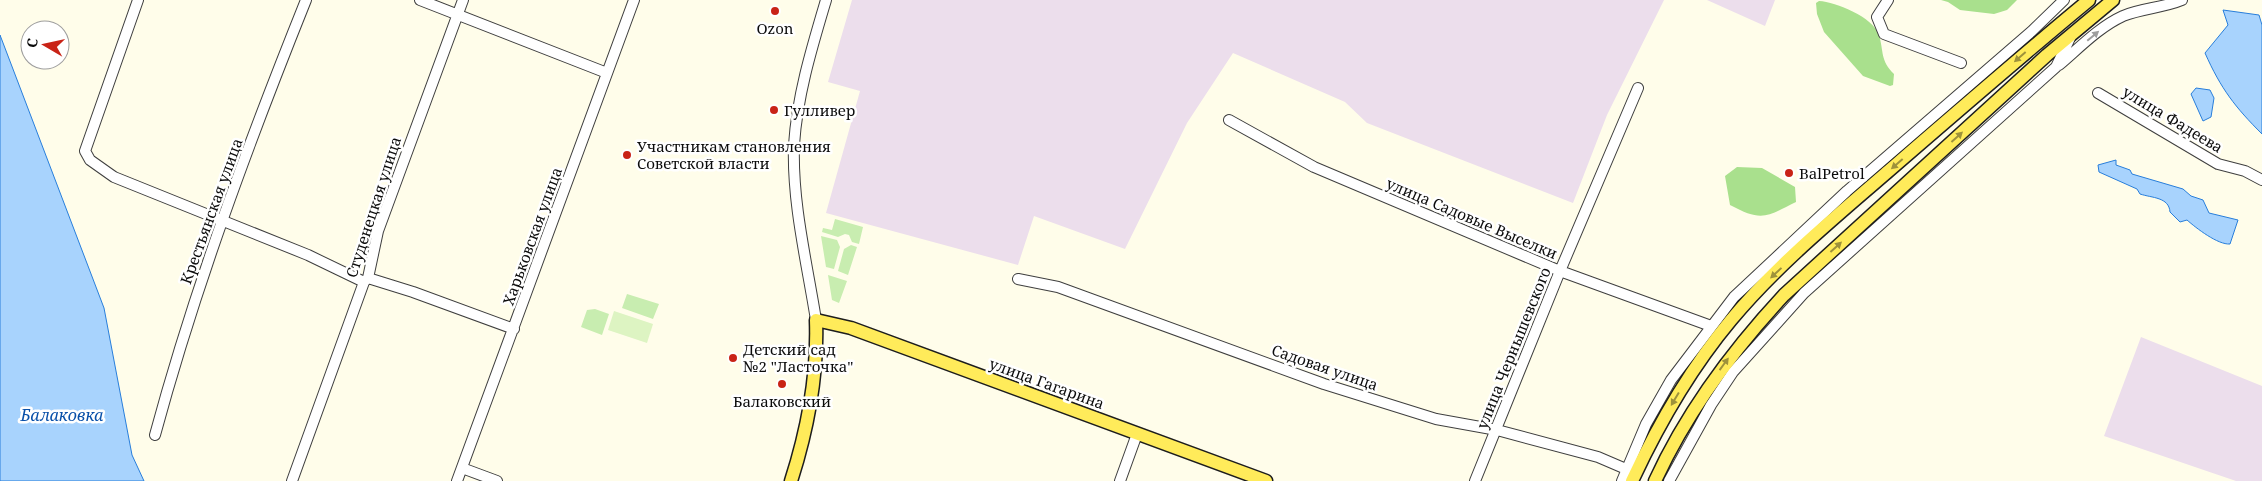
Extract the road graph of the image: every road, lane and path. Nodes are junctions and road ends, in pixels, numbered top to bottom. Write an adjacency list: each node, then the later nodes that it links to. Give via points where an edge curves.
1 (138, 0): 23 (street, via 85,151 90,160 114,177)
2 (306, 0): 23 (street, Крестьянская улица)
3 (420, 0): 12 (street)
4 (463, 0): 12 (street, Студенецкая улица)
5 (634, 0): 18 (street, Харьковская улица)
6 (826, 0): 27 (street, via 805,75 794,146 801,234)
7 (1888, 0): 16 (street, via 1878,17 1884,34)
8 (2064, 0): 14 (street)
9 (2089, 0): 13 (main road)
10 (2113, 0): 15 (main road)
11 (2182, 0): 17 (street, one-way to 11, via 2107,24 2125,15 2166,7)
12 (459, 14): 18 (street); 26 (street, Студенецкая улица, via 378,231)
13 (2057, 26): 14 (street); 43 (main road, one-way to 43, via 1850,205 1760,288 1731,320 1675,397)
14 (2032, 30): 28 (street, via 1771,260)
15 (2071, 35): 17 (street); 44 (main road, one-way to 15, via 1680,433 1725,362 1784,294)
16 (1961, 63)
17 (2056, 67): 45 (street, via 1804,293 1733,372)
18 (607, 73): 29 (street, Харьковская улица)
19 (1638, 88): 24 (street, улица Чернышевского)
20 (2098, 93): 22 (street, улица Фадеева, via 2218,164 2245,171)
21 (1229, 120): 24 (street, улица Садовые Выселки, via 1314,167)
22 (2262, 180)
23 (223, 223): 26 (street); 32 (street, Крестьянская улица, via 178,349)
24 (1560, 271): 28 (street, улица Садовые Выселки); 30 (street, улица Чернышевского)
25 (1018, 279): 30 (street, Садовая улица, via 1058,287 1324,384 1418,414)
26 (366, 280): 29 (street, via 413,292); 35 (street, Студенецкая улица)
27 (816, 320): 31 (main road, улица Гагарина, via 851,328); 38 (main road, via 813,393)
28 (1711, 326): 34 (street, via 1672,380 1646,424)
29 (514, 329): 33 (street, Харьковская улица)
30 (1497, 430): 34 (street, Садовая улица, via 1598,457); 41 (street, улица Чернышевского)
31 (1137, 434): 39 (street); 40 (main road, улица Гагарина)
32 (155, 435)
33 (462, 468): 36 (street, Харьковская улица); 37 (street)
34 (1626, 468): 42 (street)
35 (292, 481)
36 (457, 481)
37 (497, 481)
38 (790, 481)
39 (1120, 481)
40 (1266, 481)
41 (1475, 481)
42 (1622, 481)
43 (1632, 481)
44 (1656, 481)
45 (1668, 481)

